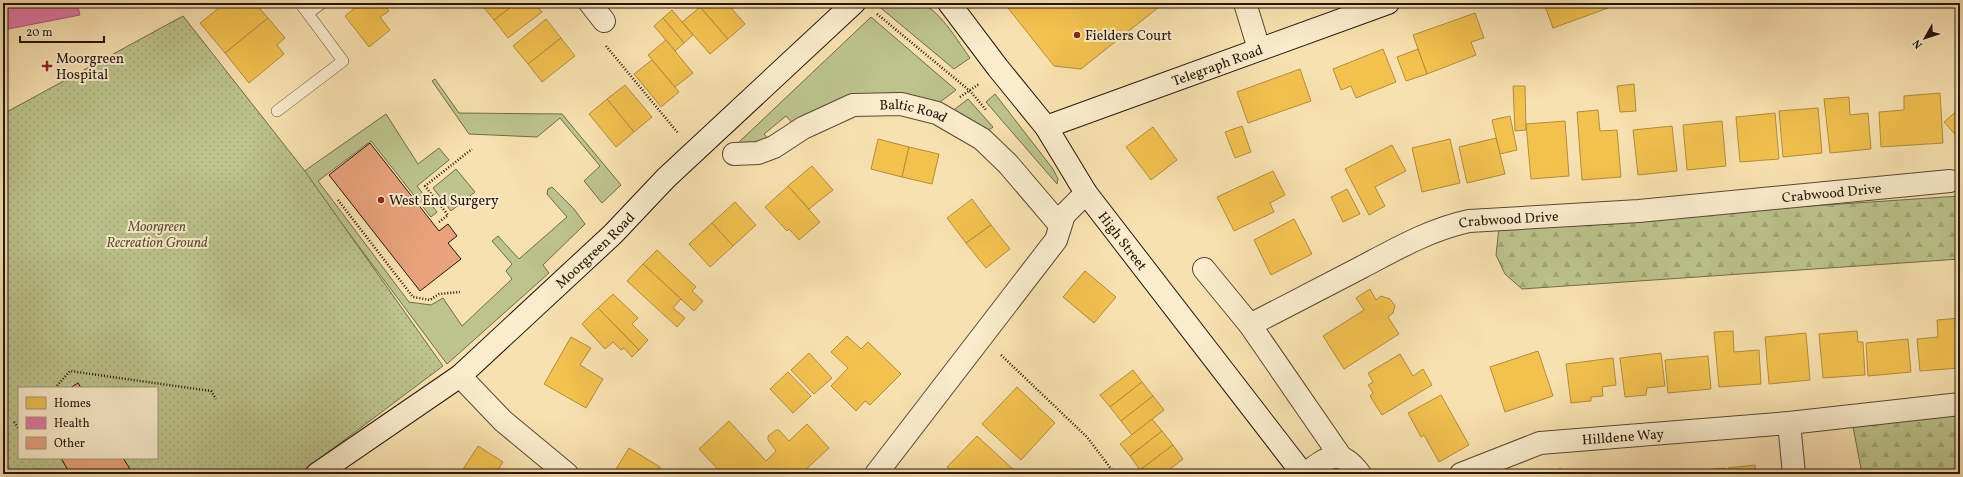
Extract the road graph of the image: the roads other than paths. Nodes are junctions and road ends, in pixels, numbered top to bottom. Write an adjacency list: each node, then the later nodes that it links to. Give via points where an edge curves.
1 (300, 3): 8 (lane)
2 (322, 3): 8 (lane)
3 (590, 3): 9 (street)
4 (854, 3): 19 (street, Moorgreen Road, via 666,178 613,234)
5 (950, 3): 12 (street, High Street)
6 (1245, 3): 10 (street)
7 (1388, 3): 10 (street, Telegraph Road)
8 (308, 14): 11 (lane, via 343,61)
9 (604, 21)
10 (1259, 49): 12 (street, Telegraph Road)
11 (277, 111)
12 (1046, 127): 15 (street, High Street)
13 (734, 154): 16 (street, Baltic Road, via 758,153 774,147 803,128 853,105 901,104 937,113 982,139 995,150)
14 (1950, 181): 18 (street, Crabwood Drive, via 1639,211 1469,221 1450,225 1393,251)
15 (1086, 193): 16 (street, via 1064,215); 26 (street, High Street)
16 (1060, 225): 25 (street, via 1056,240)
17 (1204, 269): 18 (street)
18 (1250, 325): 22 (street)
19 (460, 376): 23 (street, Moorgreen Road); 24 (street, via 503,421)
20 (1960, 404): 21 (street, Hilldene Way)
21 (1789, 423): 28 (street, Hilldene Way, via 1540,443); 29 (street)
22 (1341, 457): 26 (street, via 1333,456 1324,460); 27 (street, via 1348,460)
23 (317, 474)
24 (567, 474)
25 (876, 474)
26 (1304, 474)
27 (1360, 474)
28 (1461, 474)
29 (1794, 474)

